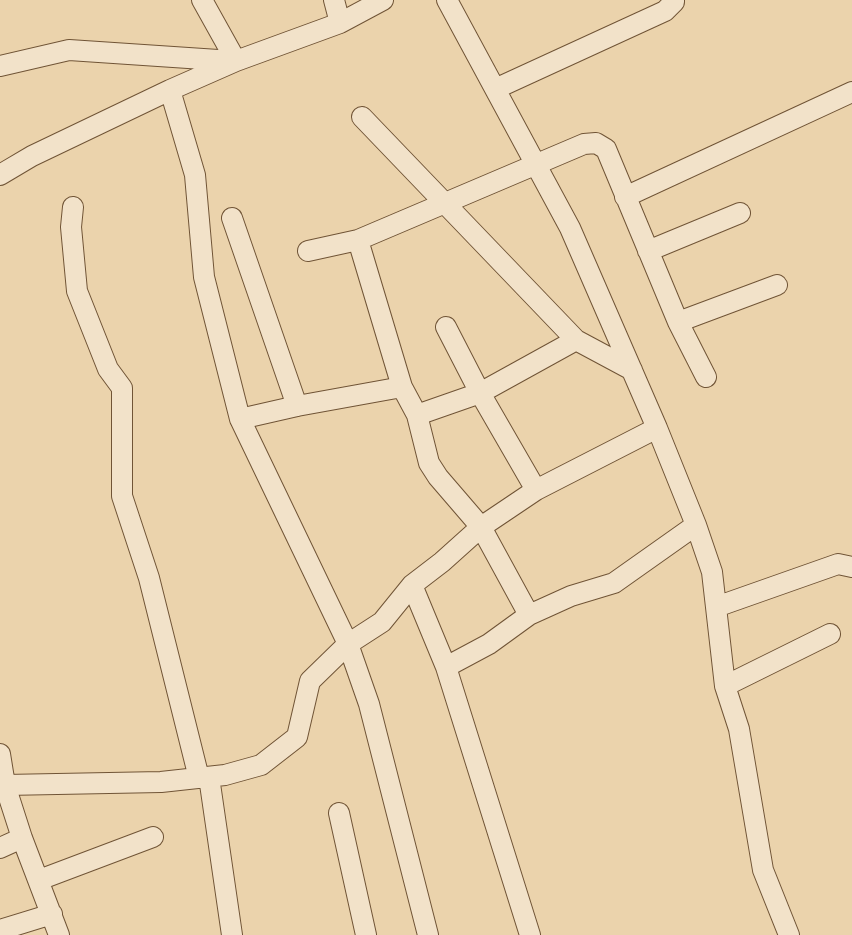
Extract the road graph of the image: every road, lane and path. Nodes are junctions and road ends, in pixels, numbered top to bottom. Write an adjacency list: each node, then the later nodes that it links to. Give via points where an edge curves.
1 (202, 0): 7 (street)
2 (334, 0): 6 (street)
3 (384, 0): 6 (street)
4 (447, 0): 9 (street)
5 (674, 0): 9 (street, via 666,11)
6 (340, 23): 7 (street)
7 (236, 61): 8 (street, via 69,50); 10 (street)
8 (0, 66)
9 (495, 89): 13 (street)
10 (170, 90): 14 (street, via 32,156); 33 (street, via 195,175 204,276)
11 (852, 92): 15 (street)
12 (362, 117): 16 (street)
13 (536, 164): 15 (street, via 584,144 596,143 606,149); 16 (street); 27 (street, via 570,228)
14 (0, 175)
15 (626, 197): 22 (street)
16 (445, 203): 20 (street); 26 (street)
17 (73, 207): 47 (street, via 71,227 78,291 108,369 122,388 122,496 149,578)
18 (740, 214): 22 (street)
19 (232, 218): 31 (street)
20 (358, 240): 21 (street); 29 (street)
21 (308, 251)
22 (648, 251): 24 (street)
23 (777, 285): 24 (street)
24 (678, 322): 28 (street)
25 (446, 327): 30 (street)
26 (576, 340): 27 (street); 30 (street)
27 (632, 370): 34 (street)
28 (706, 376)
29 (402, 387): 31 (street); 32 (street)
30 (480, 393): 32 (street); 35 (street)
31 (297, 406): 33 (street)
32 (417, 415): 37 (street, via 429,463)
33 (240, 419): 43 (street)
34 (657, 428): 35 (street); 36 (street)
35 (536, 490): 37 (street)
36 (696, 526): 40 (street, via 712,572); 41 (street, via 614,583 571,596)
37 (481, 527): 39 (street); 41 (street)
38 (852, 566): 40 (street, via 838,564)
39 (412, 586): 43 (street, via 382,622); 44 (street)
40 (716, 607): 45 (street)
41 (528, 615): 44 (street, via 489,644)
42 (830, 634): 45 (street)
43 (348, 644): 47 (street, via 310,680 297,737 261,765); 59 (street, via 369,704)
44 (446, 667): 60 (street)
45 (725, 686): 61 (street, via 739,729 763,870)
46 (0, 754): 48 (street)
47 (204, 777): 48 (street, via 161,782); 57 (street)
48 (5, 785): 51 (street)
49 (339, 812): 58 (street)
50 (153, 836): 53 (street)
51 (22, 838): 52 (street); 53 (street)
52 (0, 848)
53 (38, 880): 54 (street)
54 (52, 914): 55 (street); 56 (street)
55 (0, 930)
56 (60, 935)
57 (232, 935)
58 (366, 935)
59 (428, 935)
60 (530, 935)
61 (789, 935)

